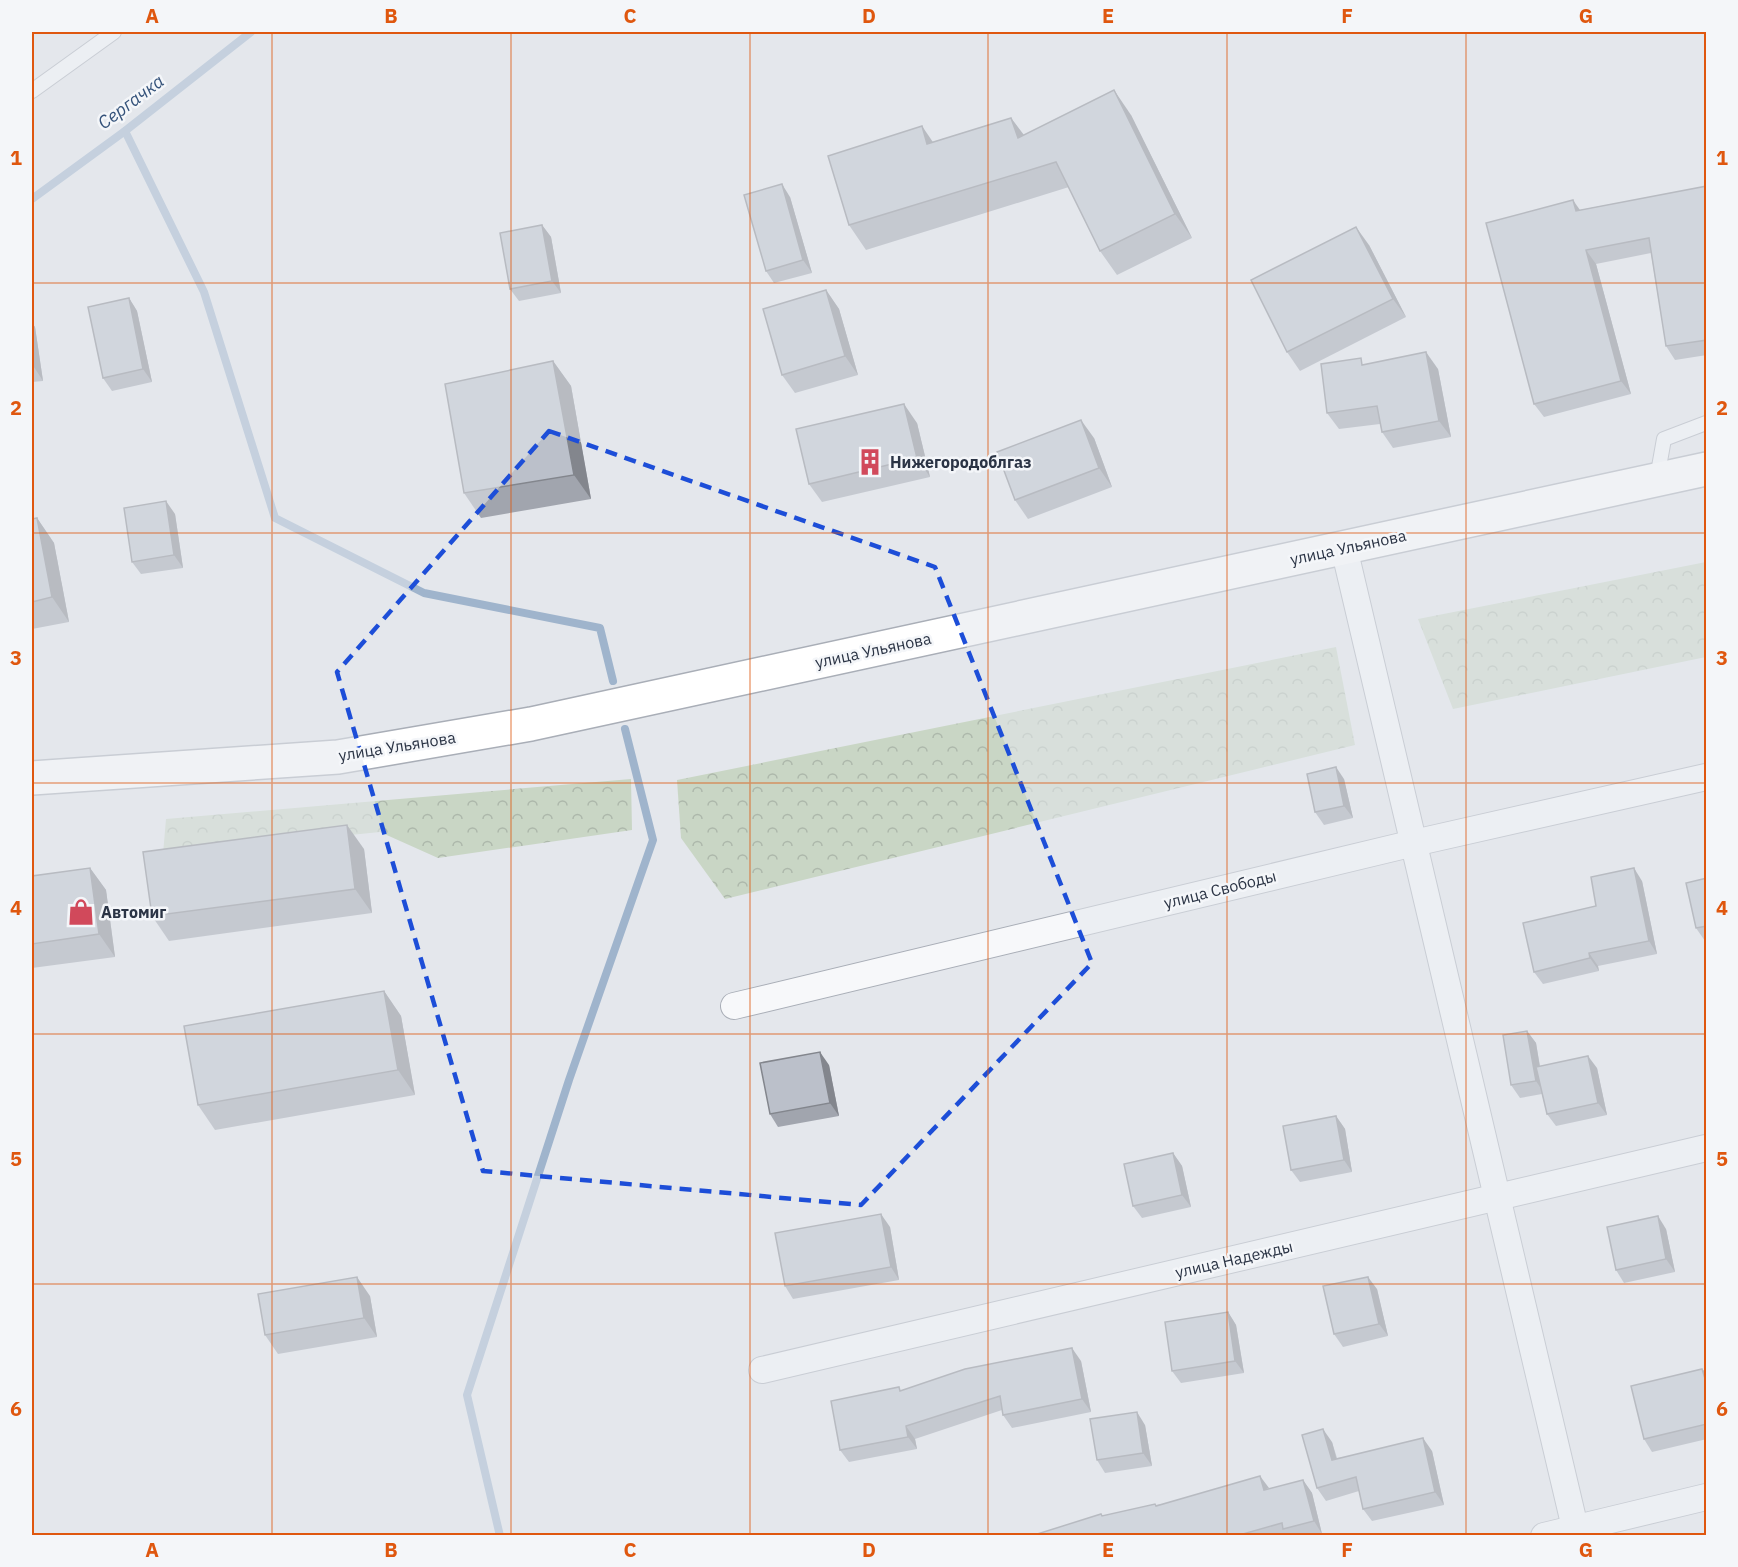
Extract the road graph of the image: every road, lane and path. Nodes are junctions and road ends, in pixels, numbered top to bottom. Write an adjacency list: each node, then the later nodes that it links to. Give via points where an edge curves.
1 (114, 32): 2 (lane)
2 (32, 91)
3 (1707, 423): 5 (lane, via 1664,439)
4 (1707, 469): 5 (main road, улица Ульянова)
5 (1656, 480): 6 (main road, улица Ульянова)
6 (1344, 548): 8 (main road, улица Ульянова, via 531,724 338,756); 9 (street)
7 (1707, 777): 9 (street, улица Свободы)
8 (32, 778)
9 (1414, 843): 10 (street, улица Свободы); 12 (street)
10 (734, 1006)
11 (1707, 1148): 12 (street, улица Надежды)
12 (1497, 1197): 13 (street, улица Надежды); 15 (street)
13 (762, 1370)
14 (1707, 1497): 15 (street)
15 (1576, 1532): 16 (street)
16 (1544, 1536)

